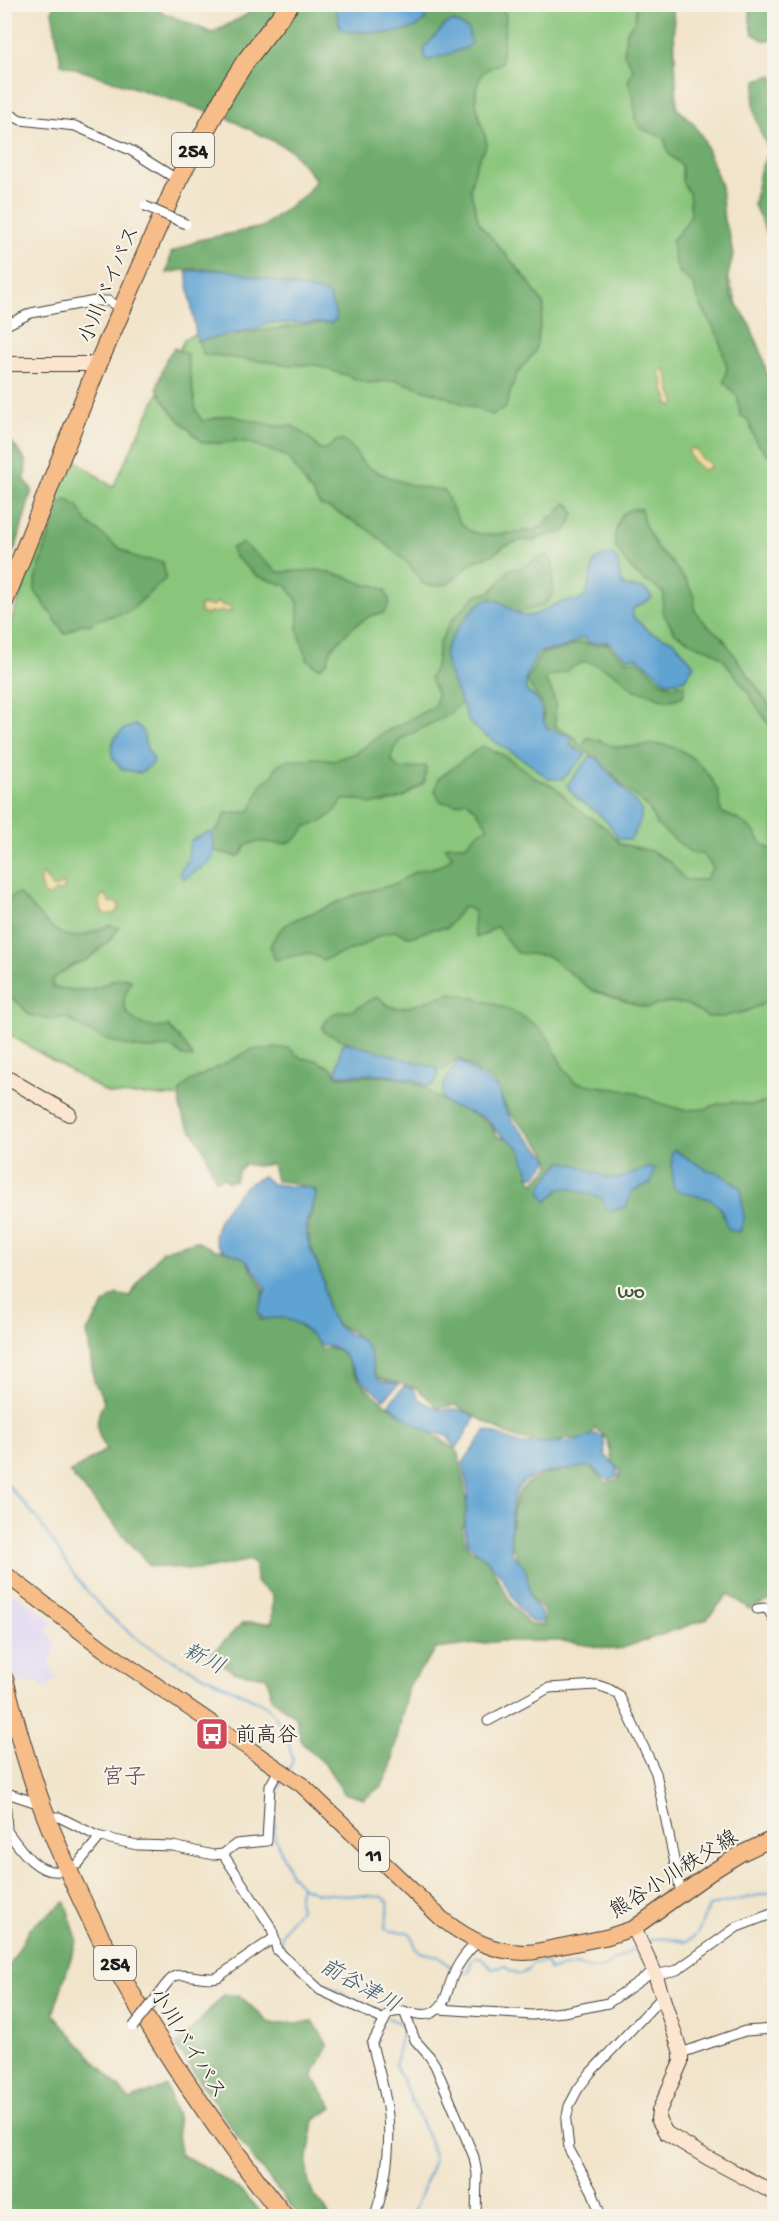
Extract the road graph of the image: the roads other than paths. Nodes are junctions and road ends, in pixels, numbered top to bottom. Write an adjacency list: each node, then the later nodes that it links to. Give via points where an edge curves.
1 (290, 4): 3 (highway, 小川バイパス / 254, via 226,91)
2 (4, 110): 3 (street, via 21,120 75,126 130,150)
3 (177, 180): 6 (highway, 小川バイパス / 254)
4 (145, 206): 5 (street, bridge)
5 (186, 224)
6 (122, 310): 7 (street, via 109,301 95,300 31,313); 9 (highway, 小川バイパス / 254)
7 (4, 326)
8 (4, 364): 9 (street)
9 (98, 364): 10 (highway, 小川バイパス / 254)
10 (4, 602)
11 (4, 1076): 12 (street)
12 (69, 1114)
13 (4, 1573): 14 (main road, 熊谷小川秩父線 / 11)
14 (12, 1585): 19 (main road, 熊谷小川秩父線 / 11)
15 (757, 1609): 16 (street, via 765,1608)
16 (774, 1620)
17 (4, 1679): 21 (highway, 小川バイパス / 254)
18 (488, 1721): 28 (street, via 549,1688 597,1685 619,1695 656,1773)
19 (280, 1768): 25 (street, via 270,1786 267,1841 236,1844); 32 (main road, 熊谷小川秩父線 / 11, via 331,1811 442,1919)
20 (5, 1792): 21 (street); 22 (street)
21 (45, 1811): 23 (street); 42 (highway, 小川バイパス / 254, via 91,1917 145,2018 199,2102)
22 (6, 1832): 27 (street, via 36,1864 47,1871)
23 (100, 1837): 25 (street); 26 (street)
24 (774, 1838): 28 (main road, 熊谷小川秩父線 / 11, via 740,1854)
25 (223, 1854): 31 (street)
26 (78, 1864)
27 (59, 1871)
28 (681, 1893): 30 (main road, 熊谷小川秩父線 / 11)
29 (774, 1913): 33 (street, via 737,1927 677,1970)
30 (634, 1928): 32 (main road, 熊谷小川秩父線 / 11, via 533,1952 508,1951); 33 (street)
31 (274, 1938): 37 (street, via 284,1958 320,1990); 39 (street, bridge, via 218,1977 173,1977)
32 (477, 1942): 35 (street, via 465,1954)
33 (655, 1973): 34 (street); 35 (street, via 608,2002 564,2012 532,2015)
34 (663, 1996): 40 (street); 45 (street, via 591,2072 569,2106 569,2149)
35 (438, 2009): 36 (street, via 428,2014)
36 (404, 2011): 37 (street, via 395,2011); 44 (street, via 415,2040 435,2066 470,2145 477,2174)
37 (384, 2020): 43 (street, via 372,2044 389,2127 383,2191)
38 (774, 2029): 40 (street, via 745,2031)
39 (130, 2031)
40 (681, 2053): 41 (street, via 681,2062 659,2111 661,2126 708,2158)
41 (774, 2193)
42 (284, 2217)
43 (375, 2217)
44 (476, 2217)
45 (601, 2217)

